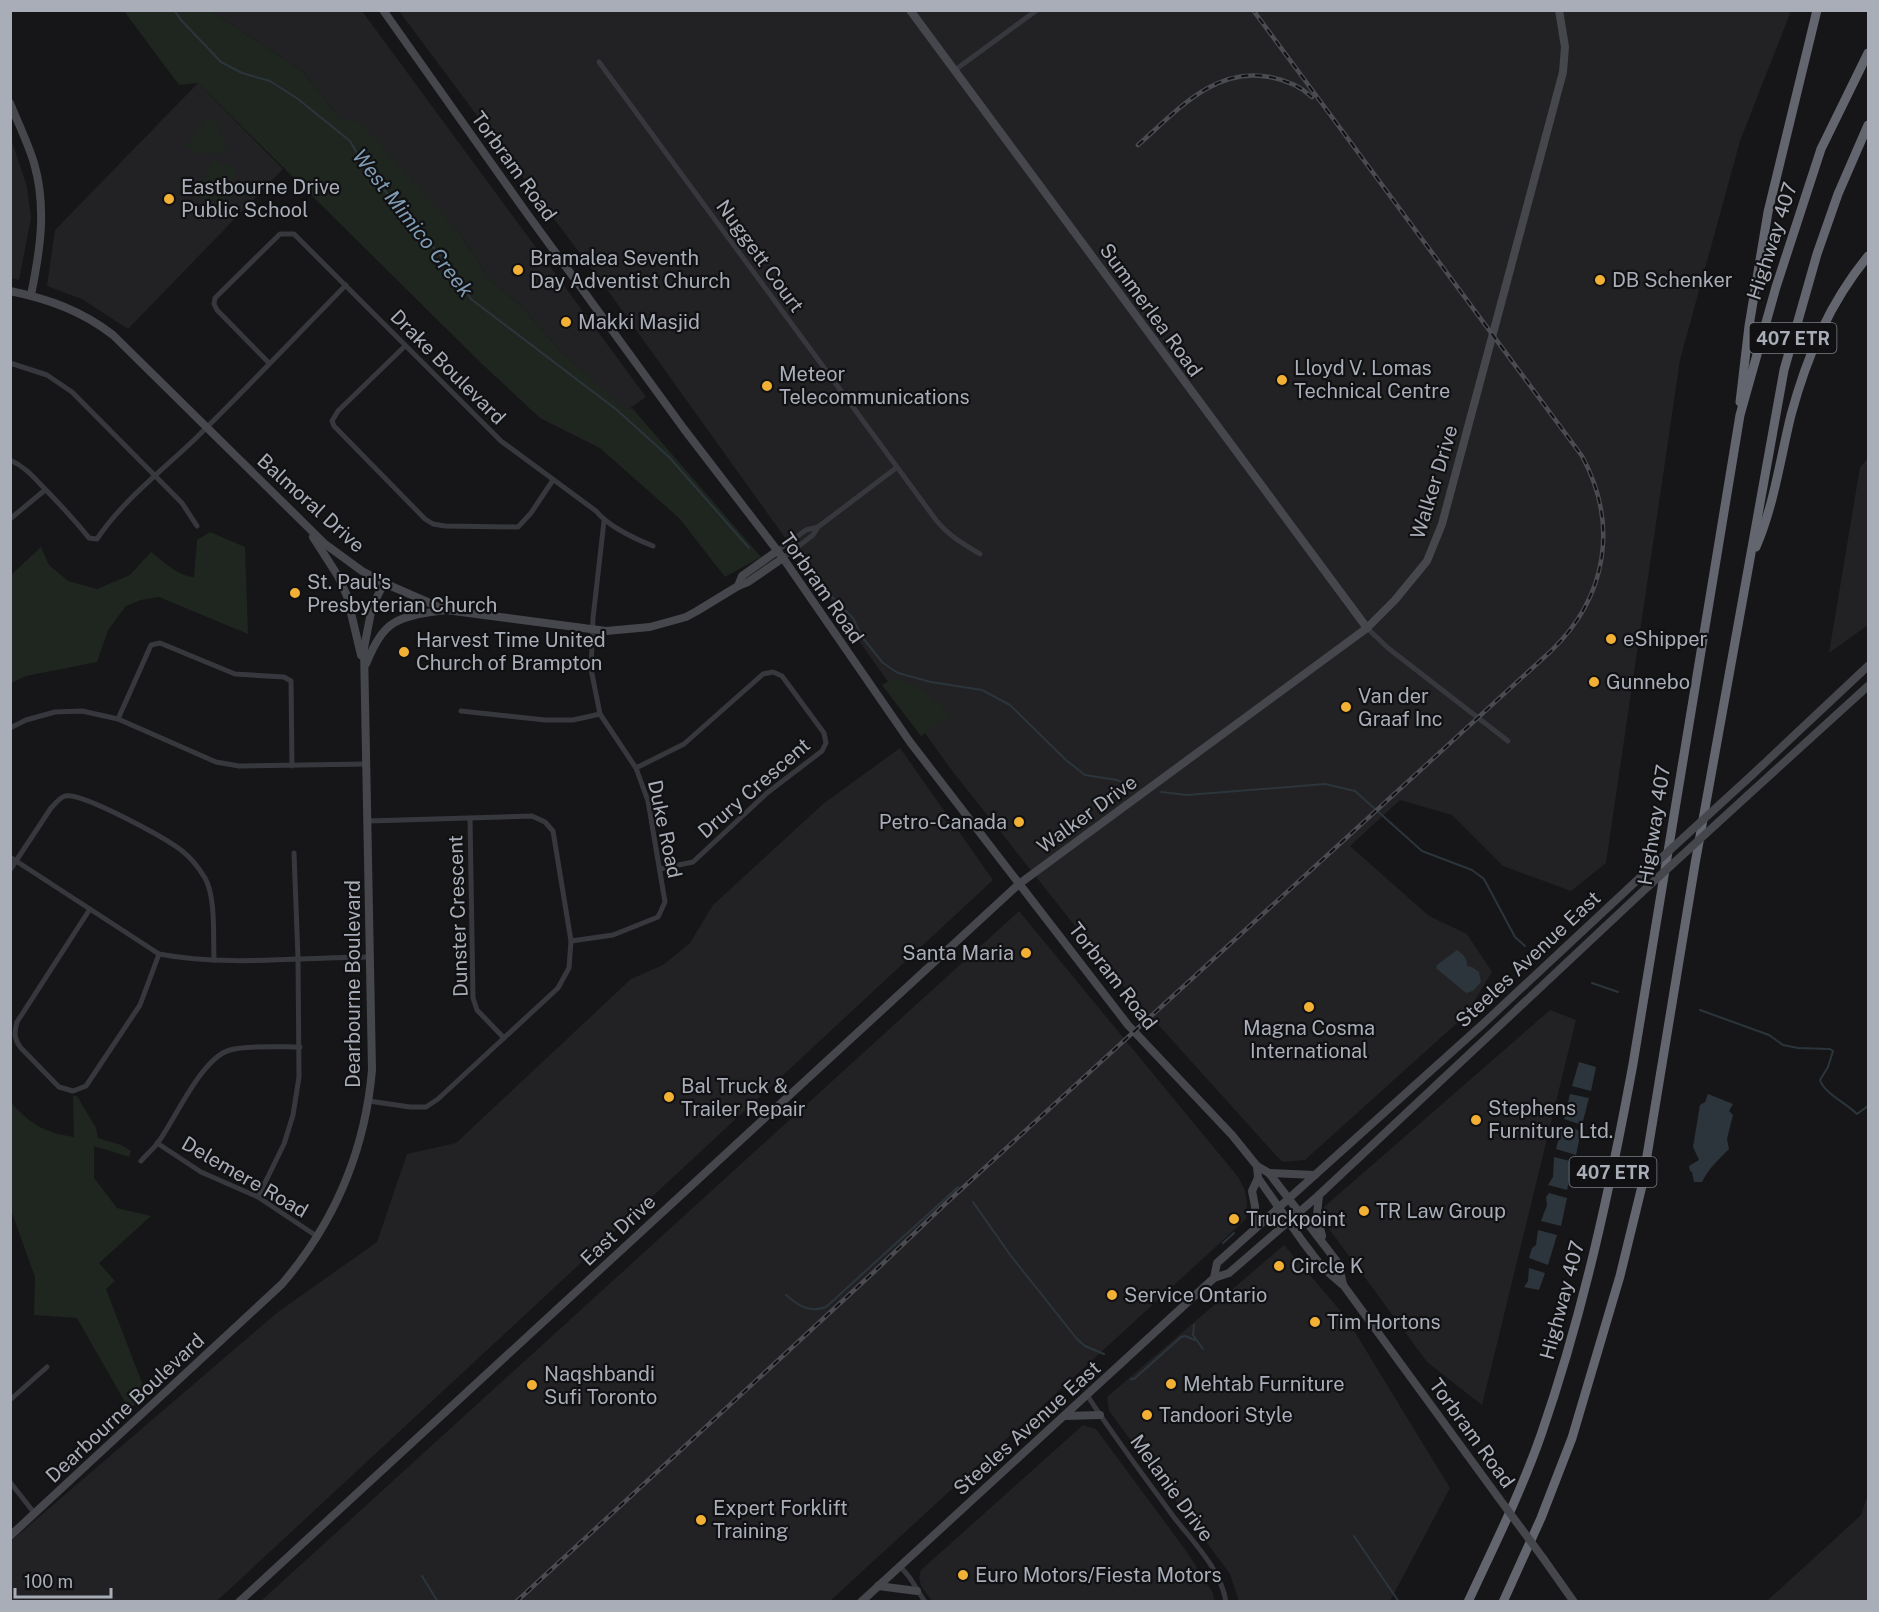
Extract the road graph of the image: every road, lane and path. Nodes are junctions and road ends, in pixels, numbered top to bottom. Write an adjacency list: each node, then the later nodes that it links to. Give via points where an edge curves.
1 (383, 10): 31 (street, Torbram Road, via 523,208)
2 (910, 10): 8 (street, Summerlea Road)
3 (1037, 10): 8 (street)
4 (1559, 10): 38 (street, Walker Drive, via 1565,47 1563,72 1442,524 1427,561)
5 (1817, 10): 18 (highway, via 1768,212 1740,390)
6 (1869, 52): 18 (highway, Highway 407 / 407 ETR, via 1821,149)
7 (599, 62): 21 (street, Nuggett Court)
8 (955, 70): 38 (street, Summerlea Road)
9 (10, 103): 14 (street, via 34,163 41,200 41,242)
10 (1869, 124): 34 (highway, 407 ETR, via 1817,254 1784,370)
11 (1869, 256): 34 (highway, via 1827,318 1804,373 1767,523)
12 (346, 285): 15 (street, Drake Boulevard); 17 (street); 17 (street, Drake Boulevard, via 294,234 286,232 219,294 214,304 217,310)
13 (10, 291): 14 (street, Balmoral Drive)
14 (31, 295): 19 (street, Balmoral Drive, via 70,308 98,323)
15 (405, 346): 23 (street, Drake Boulevard, via 501,441); 23 (street, via 332,421 425,519 445,526 518,527)
16 (10, 363): 22 (street, via 36,369 61,383)
17 (270, 363): 19 (street)
18 (1740, 415): 99 (highway, Highway 407 / 407 ETR, via 1635,1053 1586,1289 1542,1433)
19 (206, 427): 22 (street); 29 (street, Balmoral Drive)
20 (10, 460): 24 (street, via 24,467)
21 (897, 468): 28 (street); 32 (street, Nuggett Court, via 946,532)
22 (155, 476): 24 (street, via 97,539 89,538); 27 (street, via 182,503)
23 (553, 480): 26 (street, Drake Boulevard)
24 (45, 490): 25 (street)
25 (10, 519)
26 (604, 521): 30 (street, Drake Boulevard); 39 (street)
27 (197, 526)
28 (818, 526): 31 (street); 33 (street, via 813,535)
29 (308, 527): 35 (street, Balmoral Drive, via 340,556); 41 (street, via 347,596)
30 (653, 546)
31 (777, 551): 33 (street, Torbram Road); 36 (street, Balmoral Drive, via 742,576)
32 (980, 554)
33 (783, 558): 36 (street, Balmoral Drive); 57 (street, Torbram Road, via 910,742)
34 (1750, 561): 100 (highway, 407 ETR, via 1642,1186 1572,1438)
35 (384, 584): 37 (street, Balmoral Drive); 41 (street, Dearbourne Boulevard, via 369,616)
36 (738, 586): 39 (street, Balmoral Drive, via 673,622 636,629)
37 (446, 610): 39 (street, Balmoral Drive); 41 (street, via 394,622 376,640)
38 (1367, 628): 47 (street); 57 (street, Walker Drive)
39 (592, 630): 44 (street, Duke Road, via 591,669)
40 (1869, 666): 71 (street, Steeles Avenue East, bridge)
41 (364, 668): 48 (street, Dearbourne Boulevard)
42 (1869, 686): 73 (street, Steeles Avenue East, bridge)
43 (461, 711): 44 (street, via 545,720 573,720)
44 (600, 714): 50 (street, Duke Road)
45 (118, 719): 46 (street, via 68,710); 49 (street, via 216,762); 49 (street, via 151,645 160,643 235,674 284,677 291,681)
46 (10, 728)
47 (1508, 741)
48 (366, 764): 49 (street); 52 (street, Dearbourne Boulevard)
49 (292, 766)
50 (636, 768): 55 (street, Duke Road, via 648,801); 55 (street, Drury Crescent, via 684,744 763,674 773,672 782,676 824,733 826,743 822,751 767,793 693,862)
51 (470, 818): 52 (street); 59 (street, via 532,816 553,831); 64 (street, Dunster Crescent, via 473,998 477,1010)
52 (368, 821): 61 (street, Dearbourne Boulevard)
53 (294, 853): 62 (street)
54 (13, 859): 56 (street); 58 (street); 63 (street, via 51,808 66,796 138,824 180,850 205,878 211,892)
55 (660, 869): 59 (street, Duke Road, via 665,902 658,917 613,935)
56 (10, 870)
57 (1019, 884): 69 (street, Torbram Road, via 1128,1024); 95 (street, East Drive)
58 (90, 909): 60 (street); 60 (street, via 14,1032 21,1048 59,1087 73,1090 86,1086 140,1005)
59 (570, 941): 64 (street, via 569,968 558,988)
60 (159, 954): 63 (street)
61 (371, 957): 62 (street); 66 (street, Dearbourne Boulevard, via 373,1057)
62 (298, 958): 63 (street); 65 (street)
63 (214, 960)
64 (504, 1038): 66 (street, via 426,1107)
65 (300, 1047): 67 (street, via 232,1049 221,1053 191,1089); 74 (street, via 293,1115 284,1144)
66 (369, 1101): 80 (street, Dearbourne Boulevard, via 348,1179)
67 (157, 1143): 68 (street); 74 (street, Delemere Road, via 201,1172)
68 (141, 1161)
69 (1257, 1166): 70 (street, Torbram Road); 72 (street, Torbram Road)
70 (1269, 1173): 71 (street); 75 (street, Torbram Road)
71 (1315, 1175): 75 (street, Steeles Avenue East)
72 (1258, 1178): 76 (street, Torbram Road); 79 (street, via 1252,1191)
73 (1319, 1195): 77 (street, Steeles Avenue East); 81 (street, via 1318,1227)
74 (258, 1197): 80 (street, Delemere Road)
75 (1289, 1198): 76 (street, Steeles Avenue East); 77 (street, Torbram Road)
76 (1278, 1208): 78 (street, Torbram Road); 79 (street, Steeles Avenue East)
77 (1299, 1212): 78 (street, Steeles Avenue East); 81 (street, Torbram Road)
78 (1288, 1222): 82 (street, Steeles Avenue East, via 1229,1273); 83 (street, Torbram Road, via 1322,1267)
79 (1254, 1229): 82 (street, Steeles Avenue East, via 1217,1263)
80 (318, 1236): 90 (street, Dearbourne Boulevard, via 268,1298)
81 (1326, 1246): 83 (street, Torbram Road, via 1338,1263)
82 (1214, 1278): 85 (street, Steeles Avenue East)
83 (1343, 1284): 101 (street, Torbram Road, bridge)
84 (47, 1368): 86 (street)
85 (1087, 1395): 87 (street, Melanie Drive); 88 (street, Steeles Avenue East)
86 (10, 1400)
87 (1100, 1415): 88 (street); 98 (street, Melanie Drive, via 1210,1565)
88 (1065, 1416): 92 (street, Steeles Avenue East)
89 (10, 1482): 90 (street)
90 (35, 1514): 91 (street, Dearbourne Boulevard)
91 (10, 1536)
92 (900, 1566): 93 (street, Steeles Avenue East); 94 (street)
93 (878, 1586): 94 (street); 96 (street, Steeles Avenue East)
94 (917, 1591): 97 (street)
95 (239, 1602)
96 (861, 1602)
97 (925, 1602)
98 (1226, 1602)
99 (1468, 1602)
100 (1503, 1602)
101 (1574, 1602)

